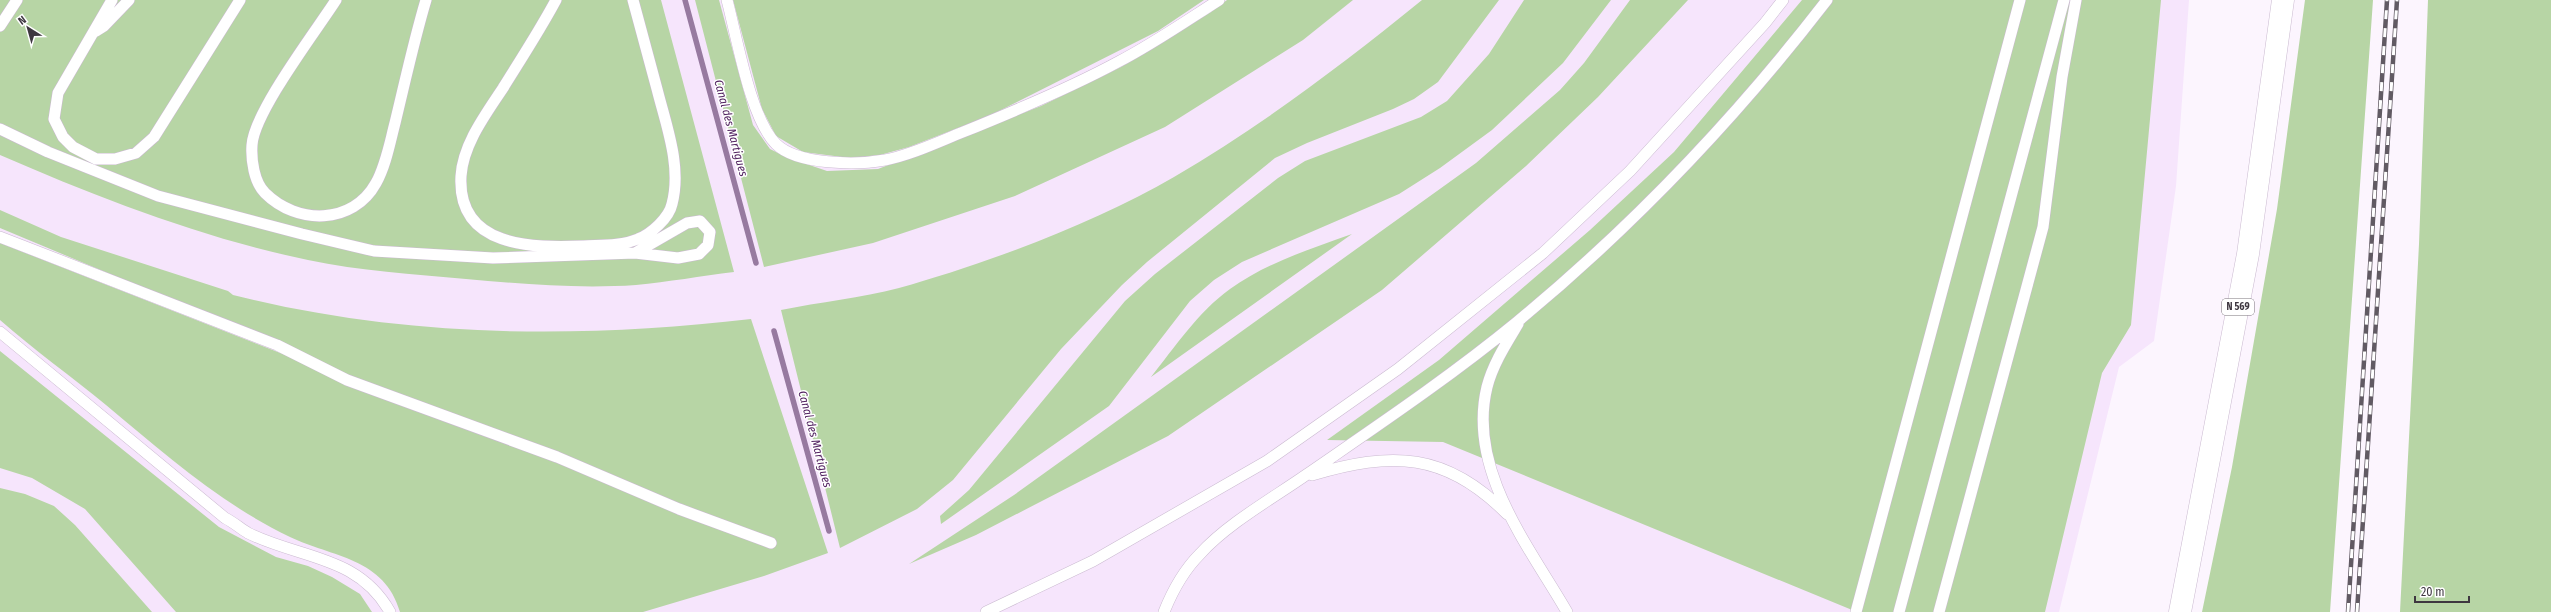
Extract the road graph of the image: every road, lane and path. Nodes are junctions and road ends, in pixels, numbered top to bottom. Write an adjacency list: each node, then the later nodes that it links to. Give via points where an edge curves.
1 (17, 0): 17 (lane)
2 (112, 0): 18 (lane)
3 (129, 0): 18 (lane, via 104,26)
4 (240, 0): 18 (lane, via 154,137 136,153 115,159 96,159 73,147 63,137 54,119 58,93)
5 (336, 0): 6 (lane, via 260,117 252,144 254,175 264,193 283,207 314,217 333,216 355,207 376,184 387,154)
6 (426, 0)
7 (556, 0): 8 (lane, via 465,153 461,176 465,206 472,218 490,233 515,244 548,248 626,244 650,232 670,210 674,190 672,148)
8 (633, 0)
9 (727, 0): 10 (lane, via 755,106 764,128 777,145 797,155 838,163 885,160 928,146 1018,110 1118,62)
10 (1219, 0)
11 (1783, 0): 28 (lane, via 1630,171 1543,252 1398,369 1267,461 1093,561)
12 (1827, 0): 22 (lane, via 1766,75 1662,189 1589,260)
13 (2020, 0): 31 (lane)
14 (2064, 0): 32 (lane)
15 (2076, 0): 33 (lane, via 2062,76 2043,227)
16 (2283, 0): 34 (main road, N 569, via 2248,254)
17 (0, 26)
18 (92, 33)
19 (0, 129): 21 (lane, via 48,152 158,196 374,251 493,258)
20 (0, 237): 26 (lane, via 277,345 347,380 557,457 679,509)
21 (635, 253): 21 (lane, via 678,258 699,254 708,245 710,232 700,221 687,223)
22 (1522, 318): 24 (lane, via 1397,412); 25 (lane, via 1496,364 1487,386 1483,431 1495,482)
23 (0, 332): 27 (lane, via 225,518 248,532 332,561 354,573 370,585)
24 (1303, 478): 25 (lane, via 1350,463 1376,459 1429,465 1453,472 1475,486); 29 (lane, via 1235,524 1199,554 1170,597)
25 (1514, 522): 30 (lane)
26 (771, 543)
27 (390, 612)
28 (986, 612)
29 (1164, 612)
30 (1567, 612)
31 (1856, 612)
32 (1899, 612)
33 (1939, 612)
34 (2180, 612)

